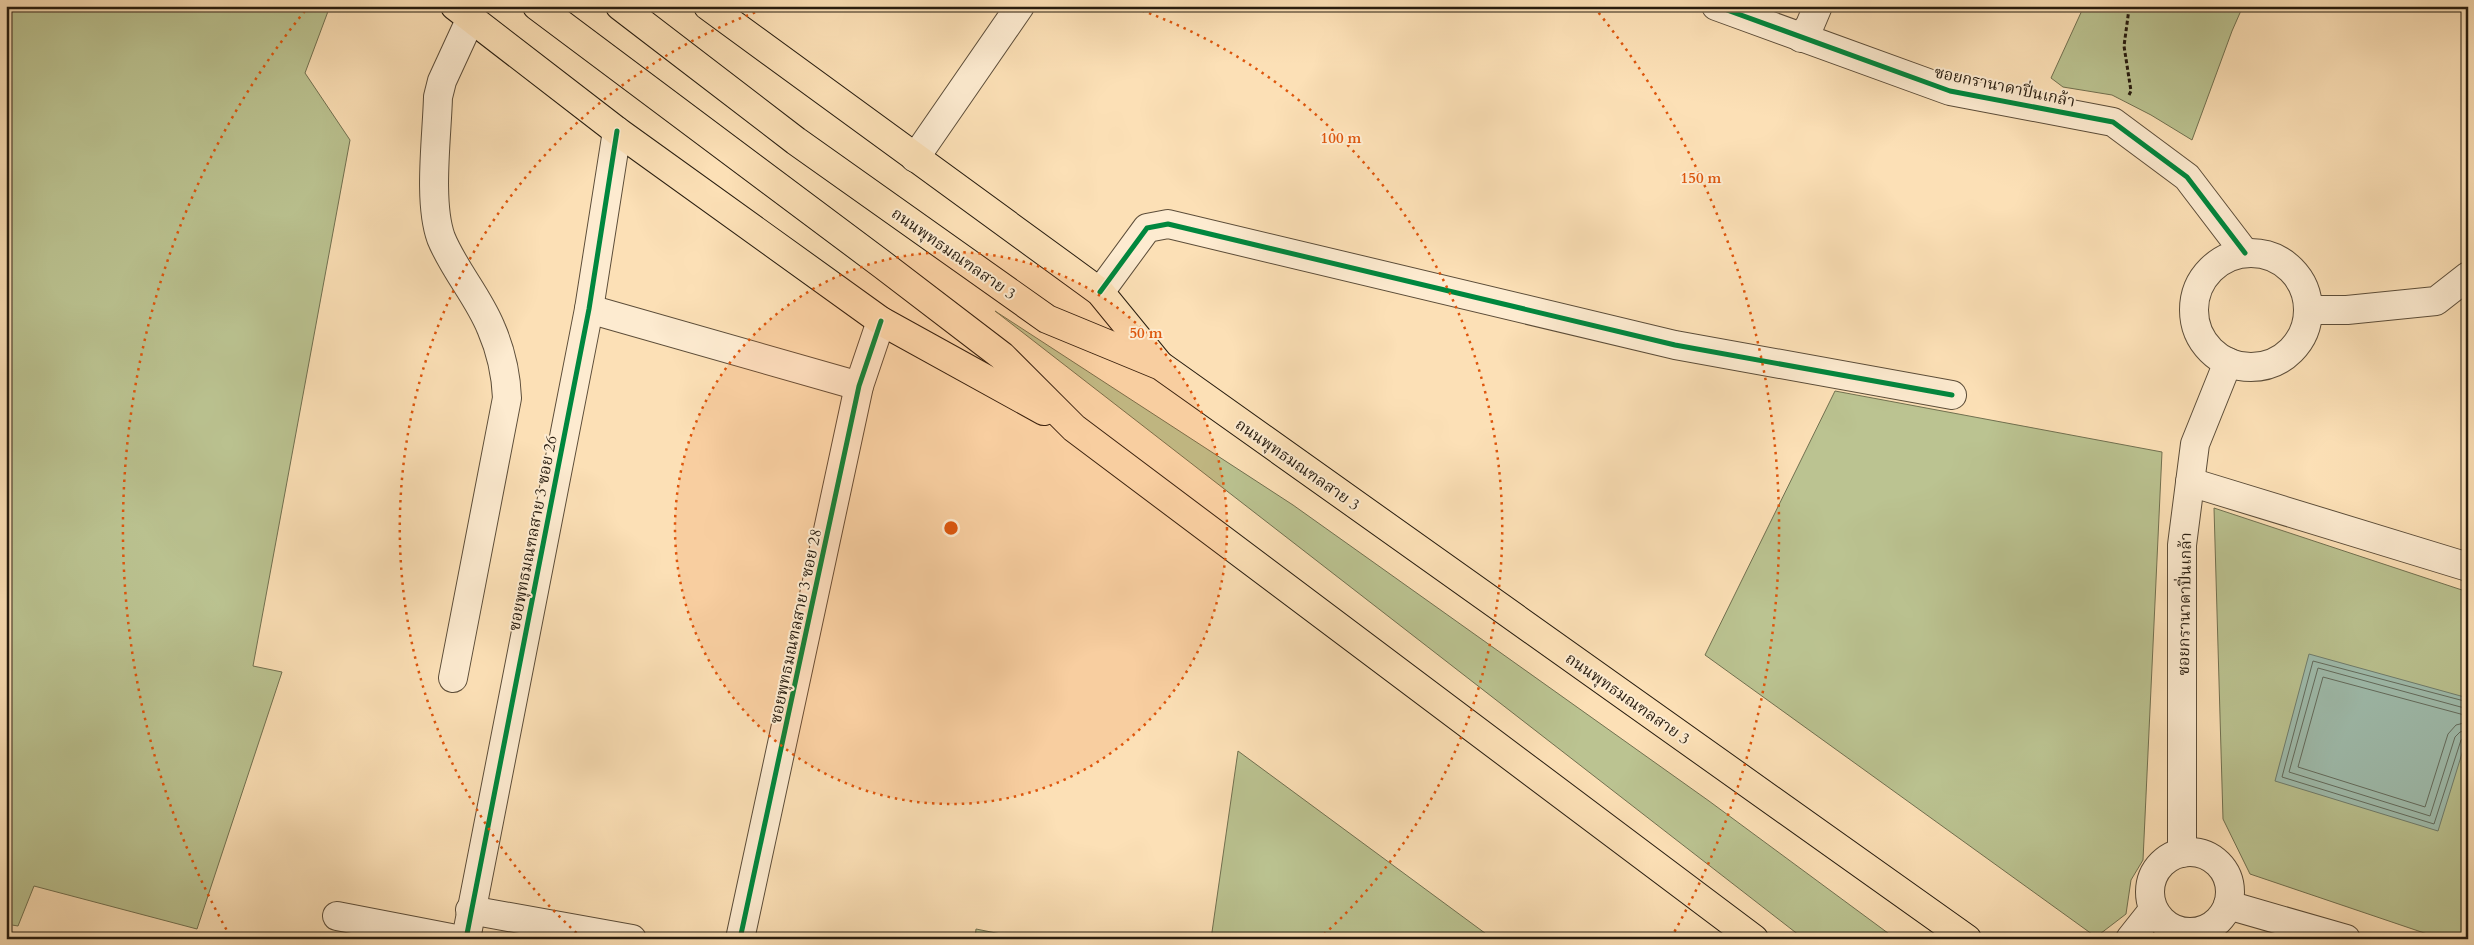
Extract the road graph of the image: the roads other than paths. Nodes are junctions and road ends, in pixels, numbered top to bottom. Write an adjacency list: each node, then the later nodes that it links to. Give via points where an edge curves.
1 (537, 6): 21 (main road, via 1002,356)
2 (620, 6): 18 (main road, ถนนพุทธมณฑลสาย 3, via 796,142 1047,319)
3 (708, 6): 10 (main road)
4 (1020, 6): 10 (street)
5 (1716, 6): 8 (street, ซอยกรานาดาปิ่นเกล้า)
6 (1818, 6): 8 (street)
7 (463, 12): 9 (main road); 24 (street, via 438,97 435,202 441,236 491,326 506,369 507,398)
8 (1801, 38): 11 (street, ซอยกรานาดาปิ่นเกล้า, via 1950,90 2113,122 2187,177)
9 (617, 131): 14 (street, ซอยพุทธมณฑลสาย 3 ซอย 26); 16 (main road)
10 (915, 158): 13 (main road)
11 (2245, 253): 15 (street, via 2269,255 2290,267 2304,286); 17 (street, via 2227,258 2212,269 2201,283 2195,301 2195,319 2201,337 2212,352)
12 (2468, 276): 15 (street, via 2436,301 2347,310)
13 (1100, 292): 18 (main road); 20 (street, via 1147,228 1168,224 1675,345)
14 (589, 309): 19 (street); 27 (street, ซอยพุทธมณฑลสาย 3 ซอย 26)
15 (2309, 310): 17 (street, via 2304,332 2291,351 2272,363 2250,367)
16 (881, 321): 19 (street, ซอยพุทธมณฑลสาย 3 ซอย 28); 21 (main road)
17 (2228, 362): 22 (street, ซอยกรานาดาปิ่นเกล้า, via 2195,444)
18 (1161, 366): 36 (main road, ถนนพุทธมณฑลสาย 3)
19 (859, 386): 34 (street, ซอยพุทธมณฑลสาย 3 ซอย 28)
20 (1952, 395)
21 (1074, 428): 35 (main road)
22 (2190, 482): 23 (street); 25 (street, ซอยกรานาดาปิ่นเกล้า, via 2182,545)
23 (2468, 567)
24 (453, 678)
25 (2182, 853): 26 (street, via 2209,857 2220,866 2230,892); 28 (street, via 2165,861 2154,875 2150,892)
26 (2228, 905): 30 (street, via 2217,922 2201,931); 38 (street)
27 (470, 910): 32 (street, ซอยพุทธมณฑลสาย 3 ซอย 26); 33 (street)
28 (2153, 910): 30 (street); 37 (street)
29 (337, 916): 31 (street)
30 (2179, 935)
31 (456, 939)
32 (466, 939)
33 (632, 939)
34 (740, 939)
35 (1754, 939)
36 (1967, 939)
37 (2130, 939)
38 (2346, 939)

